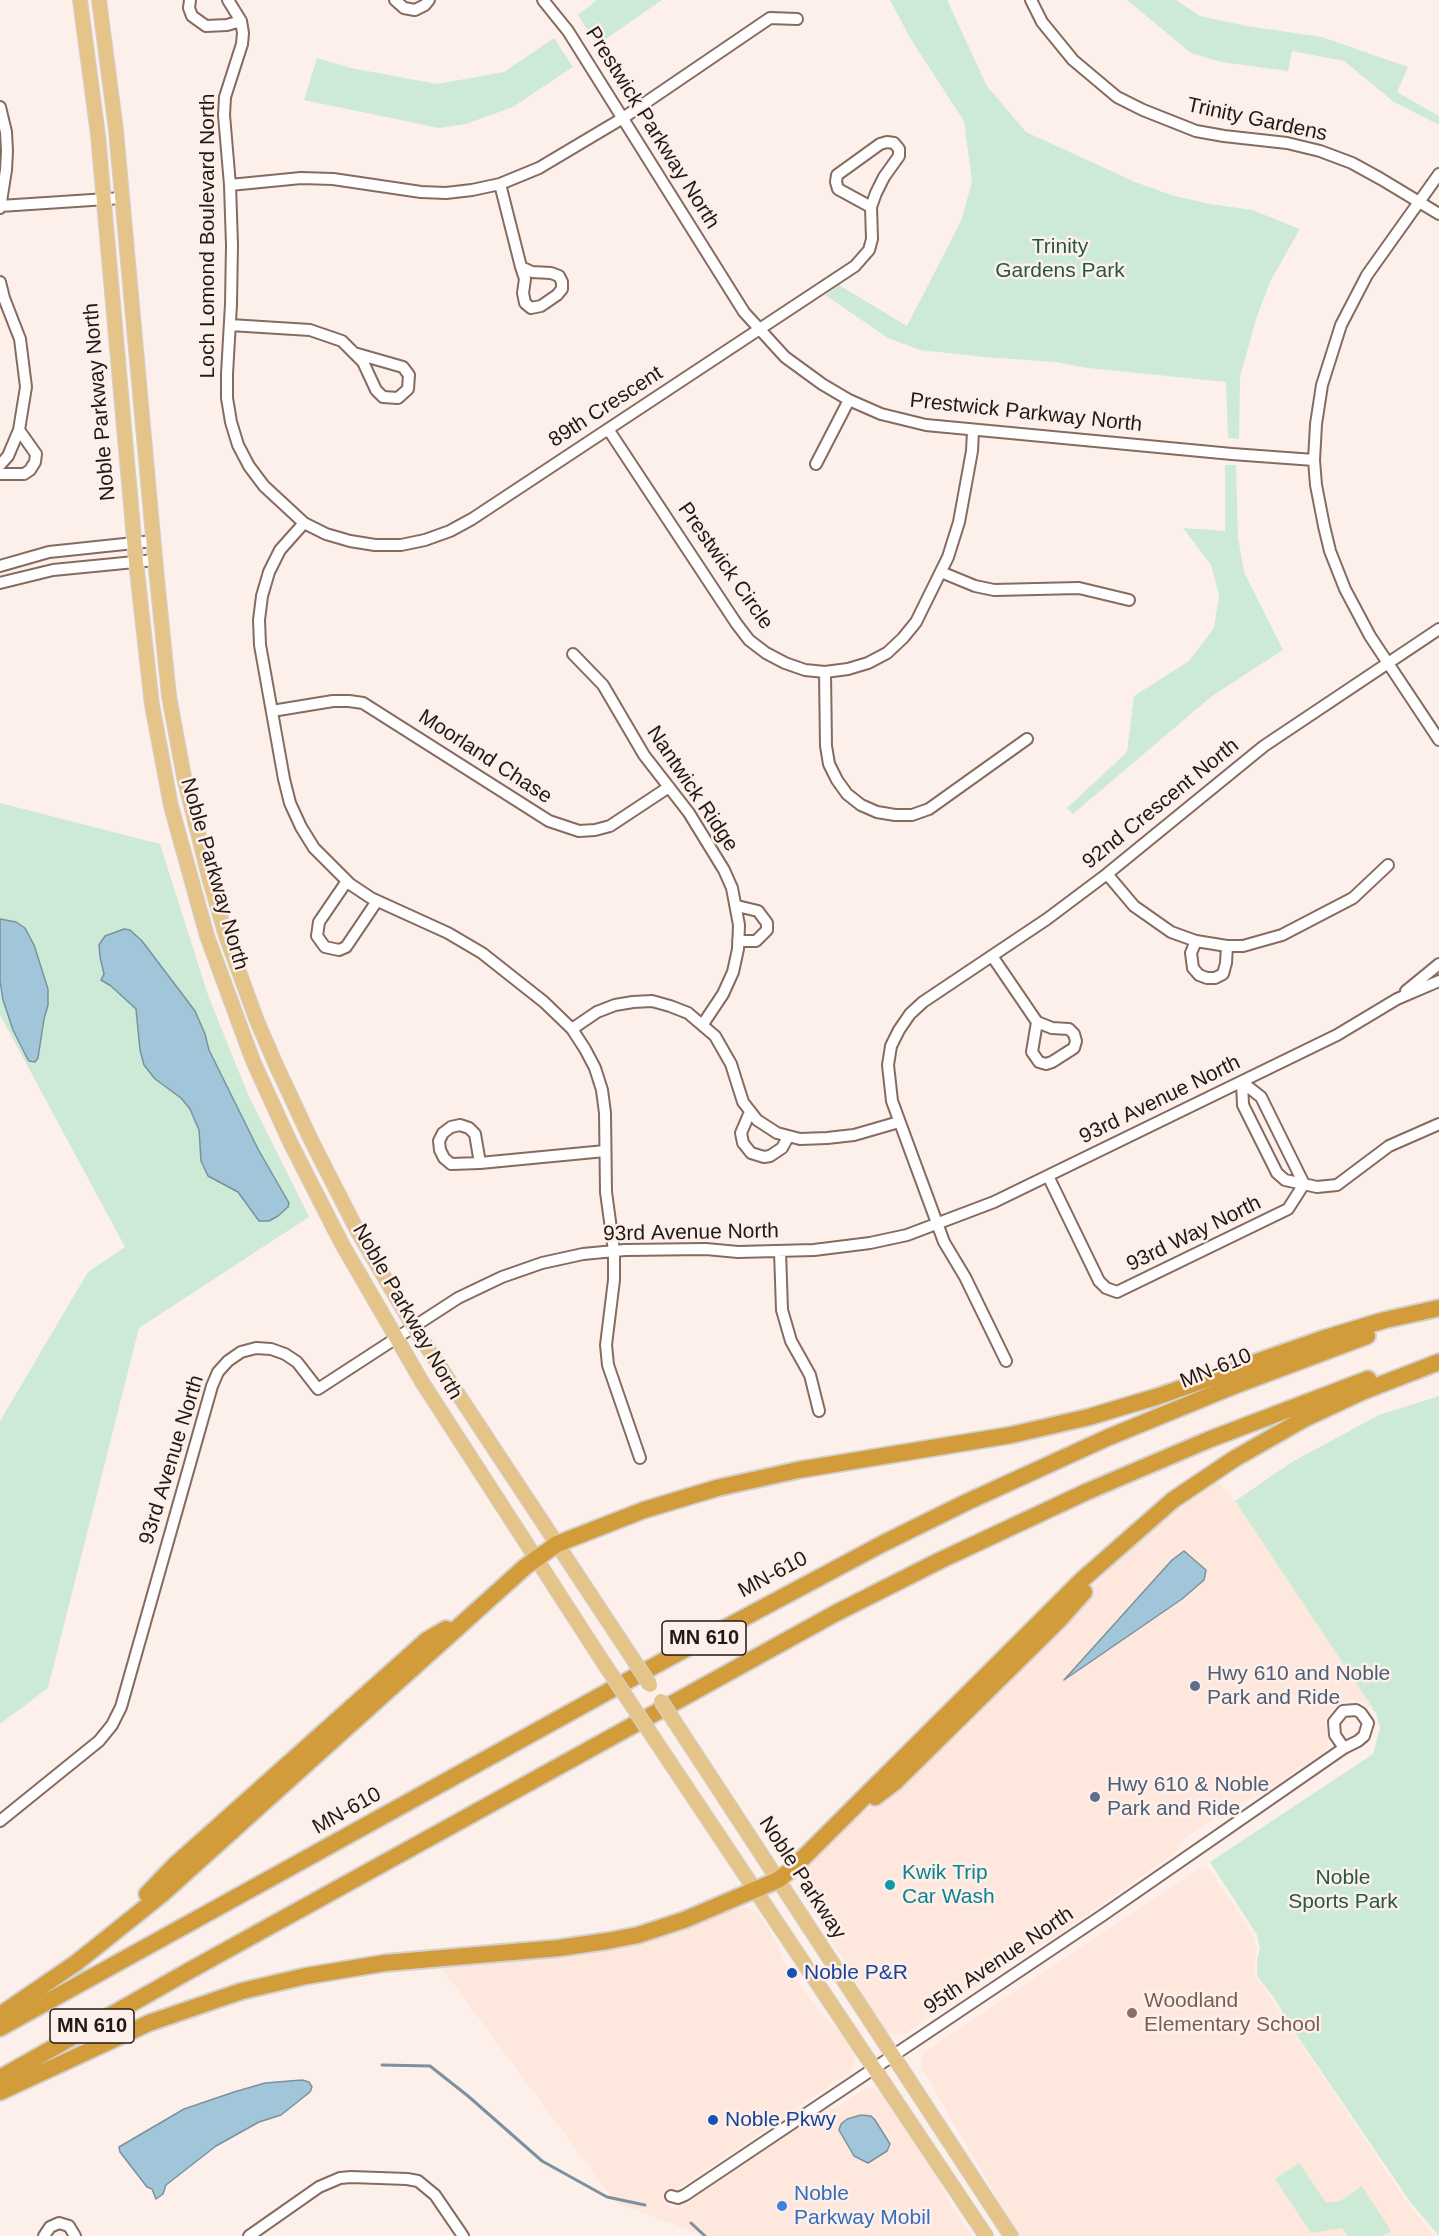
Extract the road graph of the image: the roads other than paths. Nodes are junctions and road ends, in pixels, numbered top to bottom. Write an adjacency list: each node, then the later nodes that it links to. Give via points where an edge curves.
1 (80, 0): 17 (main road, Noble Parkway North)
2 (99, 0): 16 (main road, Noble Parkway North)
3 (190, 0): 10 (street, via 192,16 206,26)
4 (228, 0): 10 (street)
5 (395, 0): 6 (street, via 404,8 415,10)
6 (429, 0)
7 (543, 0): 12 (street, Prestwick Parkway North, via 568,31)
8 (1031, 0): 18 (street, Trinity Gardens, via 1042,22 1073,60 1117,97 1143,111 1196,131 1320,151 1352,163)
9 (797, 19): 12 (street, via 770,18)
10 (241, 21): 15 (street, Loch Lomond Boulevard North, via 242,44 224,106)
11 (0, 107): 19 (street, via 7,151)
12 (623, 118): 14 (street, via 539,168); 25 (street, Prestwick Parkway North, via 726,284)
13 (1439, 174): 18 (street)
14 (500, 184): 15 (street, via 446,193 333,179); 22 (street)
15 (230, 185): 24 (street, Loch Lomond Boulevard North)
16 (122, 198): 17 (street); 36 (main road, Noble Parkway North)
17 (103, 199): 19 (street); 37 (main road, Noble Parkway North)
18 (1419, 201): 21 (street, Trinity Gardens); 31 (street, via 1367,275 1341,325 1322,385)
19 (0, 207)
20 (871, 207): 20 (street, 89th Crescent, via 838,189 837,175 880,144 894,143 899,156 884,177); 25 (street, 89th Crescent, via 872,239 863,259)
21 (1439, 214)
22 (521, 267): 22 (street, via 525,303 531,308 541,306 562,288 559,276)
23 (0, 282): 29 (street, via 24,363 26,387)
24 (230, 326): 26 (street, via 310,330 342,341); 35 (street, Loch Lomond Boulevard North, via 227,398 238,445 264,486)
25 (759, 329): 27 (street, Prestwick Parkway North, via 797,367); 28 (street, 89th Crescent)
26 (354, 353): 26 (street, via 383,397 398,398 408,389 409,375 403,367)
27 (849, 400): 30 (street, Prestwick Parkway North, via 904,421); 32 (street)
28 (608, 429): 35 (street, 89th Crescent, via 471,519 425,540 375,545 350,542); 47 (street, Prestwick Circle, via 750,640 785,663)
29 (19, 430): 33 (street); 34 (street, via 36,454 35,462 24,474)
30 (973, 431): 31 (street, Prestwick Parkway North); 41 (street, Prestwick Circle, via 959,522)
31 (1314, 460): 46 (street, via 1319,506 1338,574 1358,616)
32 (816, 464)
33 (0, 465)
34 (0, 474)
35 (304, 523): 48 (street, via 280,550 262,596 260,645)
36 (153, 541): 37 (street); 38 (main road, Noble Parkway North)
37 (135, 543): 39 (main road, Noble Parkway North); 40 (street, via 49,552)
38 (155, 560): 39 (street); 80 (main road, Noble Parkway North, via 169,696 182,766 226,936 298,1115 358,1232)
39 (136, 562): 42 (street, via 53,570); 81 (main road, Noble Parkway North, via 160,754 207,936 272,1104 342,1244)
40 (0, 566)
41 (941, 572): 43 (street, via 994,590 1079,588); 47 (street, Prestwick Circle, via 916,622 887,653 868,663)
42 (0, 583)
43 (1129, 600)
44 (1439, 629): 46 (street, 92nd Crescent North)
45 (573, 654): 51 (street, Nantwick Ridge, via 603,685 644,755)
46 (1389, 664): 50 (street); 53 (street, 92nd Crescent North, via 1244,761)
47 (825, 672): 49 (street, via 829,764 847,794 877,812 912,815 929,809)
48 (272, 711): 51 (street, Moorland Chase, via 333,701 363,704 549,821 579,831 610,826); 54 (street, via 284,779 301,826 314,848)
49 (1027, 739)
50 (1439, 740)
51 (669, 787): 56 (street, Nantwick Ridge, via 724,870)
52 (1388, 865): 59 (street, via 1353,898 1302,926 1260,942)
53 (1107, 874): 58 (street, via 1134,906 1152,920); 60 (street, 92nd Crescent North)
54 (347, 881): 55 (street); 55 (street, via 319,922 317,936 325,947 346,947)
55 (377, 901): 66 (street, via 482,953)
56 (737, 906): 57 (street, Nantwick Ridge); 57 (street, via 758,911 767,923 767,930 756,941)
57 (738, 941): 65 (street, Nantwick Ridge, via 730,980)
58 (1196, 941): 59 (street); 59 (street, via 1191,953 1193,968 1207,978 1223,974)
59 (1227, 946)
60 (992, 956): 64 (street); 69 (street, 92nd Crescent North, via 923,1002 910,1014 891,1047 888,1065)
61 (1439, 964): 63 (street, 93rd Avenue North)
62 (1439, 981): 63 (street, 93rd Avenue North)
63 (1397, 999): 67 (street, 93rd Avenue North, via 1337,1035)
64 (1037, 1022): 64 (street, via 1032,1052 1039,1062 1052,1062 1074,1048 1076,1041 1069,1029)
65 (703, 1024): 66 (street, via 670,1006 633,1002 597,1012); 68 (street, via 724,1049 738,1091)
66 (572, 1029): 72 (street, via 595,1068 602,1090)
67 (1242, 1082): 74 (street, 93rd Avenue North); 75 (street, via 1261,1097); 75 (street, via 1243,1105 1277,1173 1285,1180)
68 (750, 1112): 71 (street, via 762,1124); 71 (street, via 741,1133 751,1154 770,1156 782,1148)
69 (899, 1122): 71 (street, via 855,1135); 76 (street)
70 (1439, 1124): 75 (street, via 1389,1146 1336,1185)
71 (788, 1137)
72 (605, 1151): 73 (street); 77 (street)
73 (480, 1163)
74 (1048, 1176): 75 (street, 93rd Way North, via 1099,1281 1117,1292 1288,1209); 76 (street, 93rd Avenue North)
75 (1304, 1184)
76 (937, 1225): 78 (street, 93rd Avenue North, via 870,1243); 83 (street)
77 (614, 1251): 78 (street, 93rd Avenue North); 80 (street, 93rd Avenue North, via 542,1263 502,1277); 86 (street, via 606,1345 611,1374)
78 (780, 1251): 85 (street, via 784,1317 791,1341 810,1375)
79 (1439, 1310): 87 (highway, via 1385,1320 1325,1338 1089,1417 1011,1435 726,1485 644,1510); 94 (highway, MN-610 / MN 610, via 1167,1413 884,1543 713,1633)
80 (413, 1326): 81 (street, 93rd Avenue North); 87 (main road, Noble Parkway North)
81 (395, 1338): 88 (main road, Noble Parkway North); 90 (street, 93rd Avenue North, via 318,1389 297,1362 271,1349 241,1352 218,1372 121,1707 99,1741)
82 (1439, 1354): 97 (highway, MN 610, via 1198,1444 940,1560 775,1646)
83 (1006, 1361)
84 (1439, 1362): 91 (highway, via 1337,1403 1264,1441 1173,1500 1083,1579)
85 (819, 1411)
86 (640, 1458)
87 (557, 1544): 88 (highway); 91 (main road, Noble Parkway, bridge)
88 (535, 1558): 92 (main road, Noble Parkway North, bridge); 93 (highway, via 212,1850 97,1947)
89 (1344, 1748): 95 (street, 95th Avenue North)
90 (0, 1821)
91 (778, 1880): 92 (highway); 95 (main road, Noble Parkway)
92 (754, 1890): 96 (main road); 98 (highway, via 669,1926 607,1941 385,1963 272,1983 149,2024)
93 (0, 2015)
94 (0, 2028)
95 (892, 2056): 96 (street, 95th Avenue North); 105 (main road, Noble Parkway)
96 (874, 2068): 99 (street, 95th Avenue North, via 685,2194); 104 (main road)
97 (0, 2078)
98 (0, 2092)
99 (671, 2196)
100 (44, 2236): 101 (street, via 59,2223 69,2226)
101 (75, 2236)
102 (249, 2236): 103 (street, via 319,2187 351,2177 418,2181 435,2195)
103 (463, 2236)
104 (986, 2236)
105 (1011, 2236)

